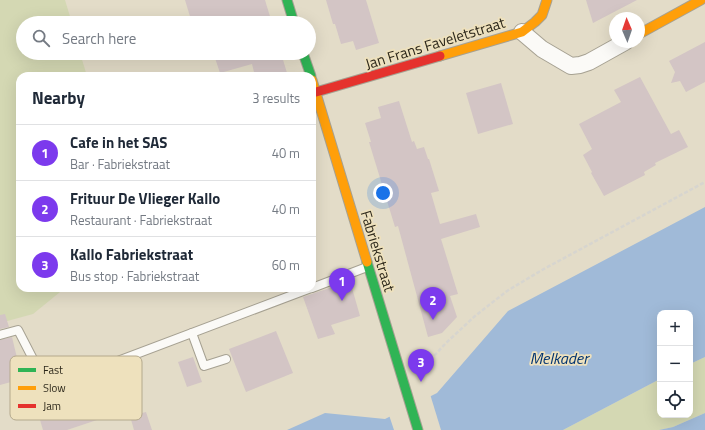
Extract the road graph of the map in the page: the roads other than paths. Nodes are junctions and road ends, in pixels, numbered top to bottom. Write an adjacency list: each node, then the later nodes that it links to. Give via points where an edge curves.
1 (287, 0): 4 (main road)
2 (547, 0): 6 (main road, Jan Frans Faveletstraat, via 546,7 536,22)
3 (701, 0): 5 (main road)
4 (292, 16)
5 (645, 31)
6 (522, 32): 7 (street, via 542,49 571,66 589,62); 10 (main road, Jan Frans Faveletstraat)
7 (614, 48)
8 (305, 60): 9 (main road)
9 (310, 72)
10 (316, 92): 11 (main road, Fabriekstraat)
11 (368, 267): 12 (lane); 19 (main road, Fabriekstraat)
12 (316, 286)
13 (301, 292): 14 (lane)
14 (192, 333): 17 (lane); 18 (lane, via 204,366)
15 (0, 335): 16 (lane, via 18,330)
16 (31, 356)
17 (132, 356)
18 (226, 359)
19 (418, 430)

